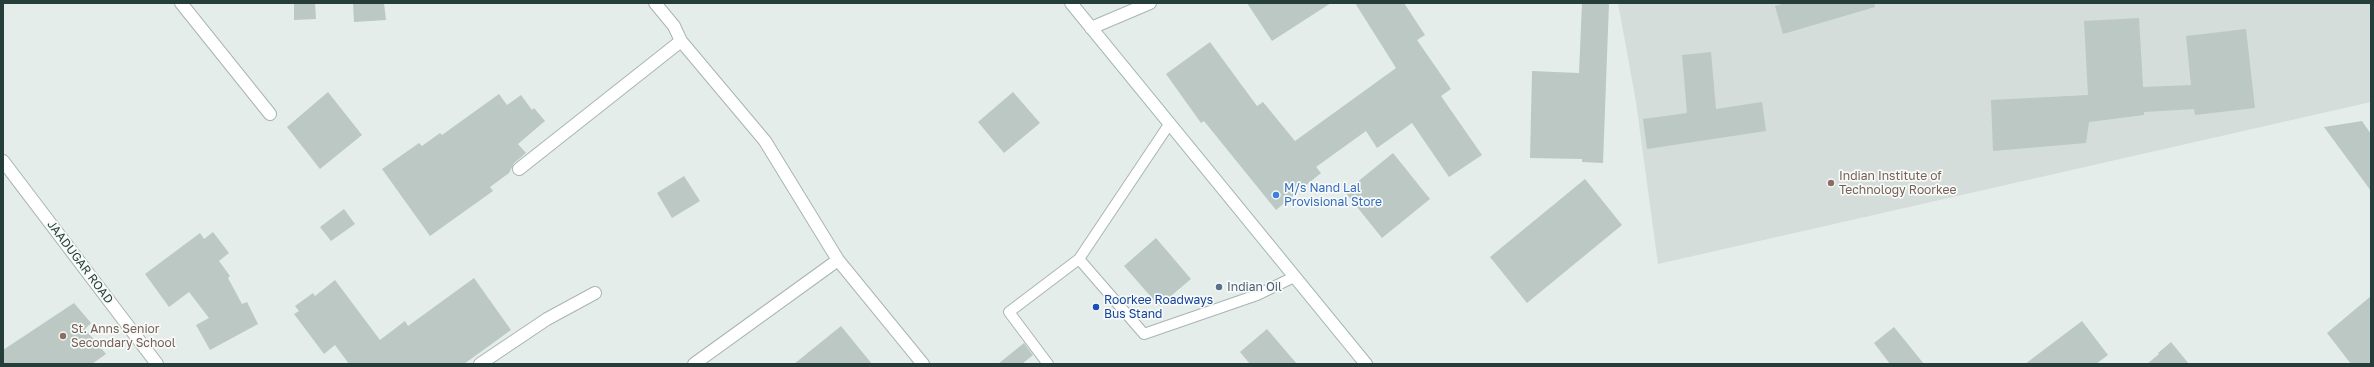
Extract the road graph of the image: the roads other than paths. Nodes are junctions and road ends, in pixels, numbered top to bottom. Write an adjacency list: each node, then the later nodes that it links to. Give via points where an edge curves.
1 (182, 3): 7 (street)
2 (655, 3): 6 (street, via 674,26)
3 (1071, 3): 5 (street)
4 (1150, 3): 5 (street)
5 (1091, 28): 8 (street)
6 (680, 41): 10 (street); 12 (street, via 765,141)
7 (270, 114)
8 (1170, 124): 11 (lane); 13 (street)
9 (3, 161): 15 (street, JAADUGAR ROAD)
10 (519, 169)
11 (1079, 259): 13 (lane, via 1144,334 1257,295); 19 (lane, via 1009,312)
12 (838, 260): 17 (street); 18 (street)
13 (1294, 276): 20 (street)
14 (595, 293): 16 (street, via 547,319)
15 (156, 364)
16 (480, 364)
17 (694, 364)
18 (923, 364)
19 (1048, 364)
20 (1366, 364)

